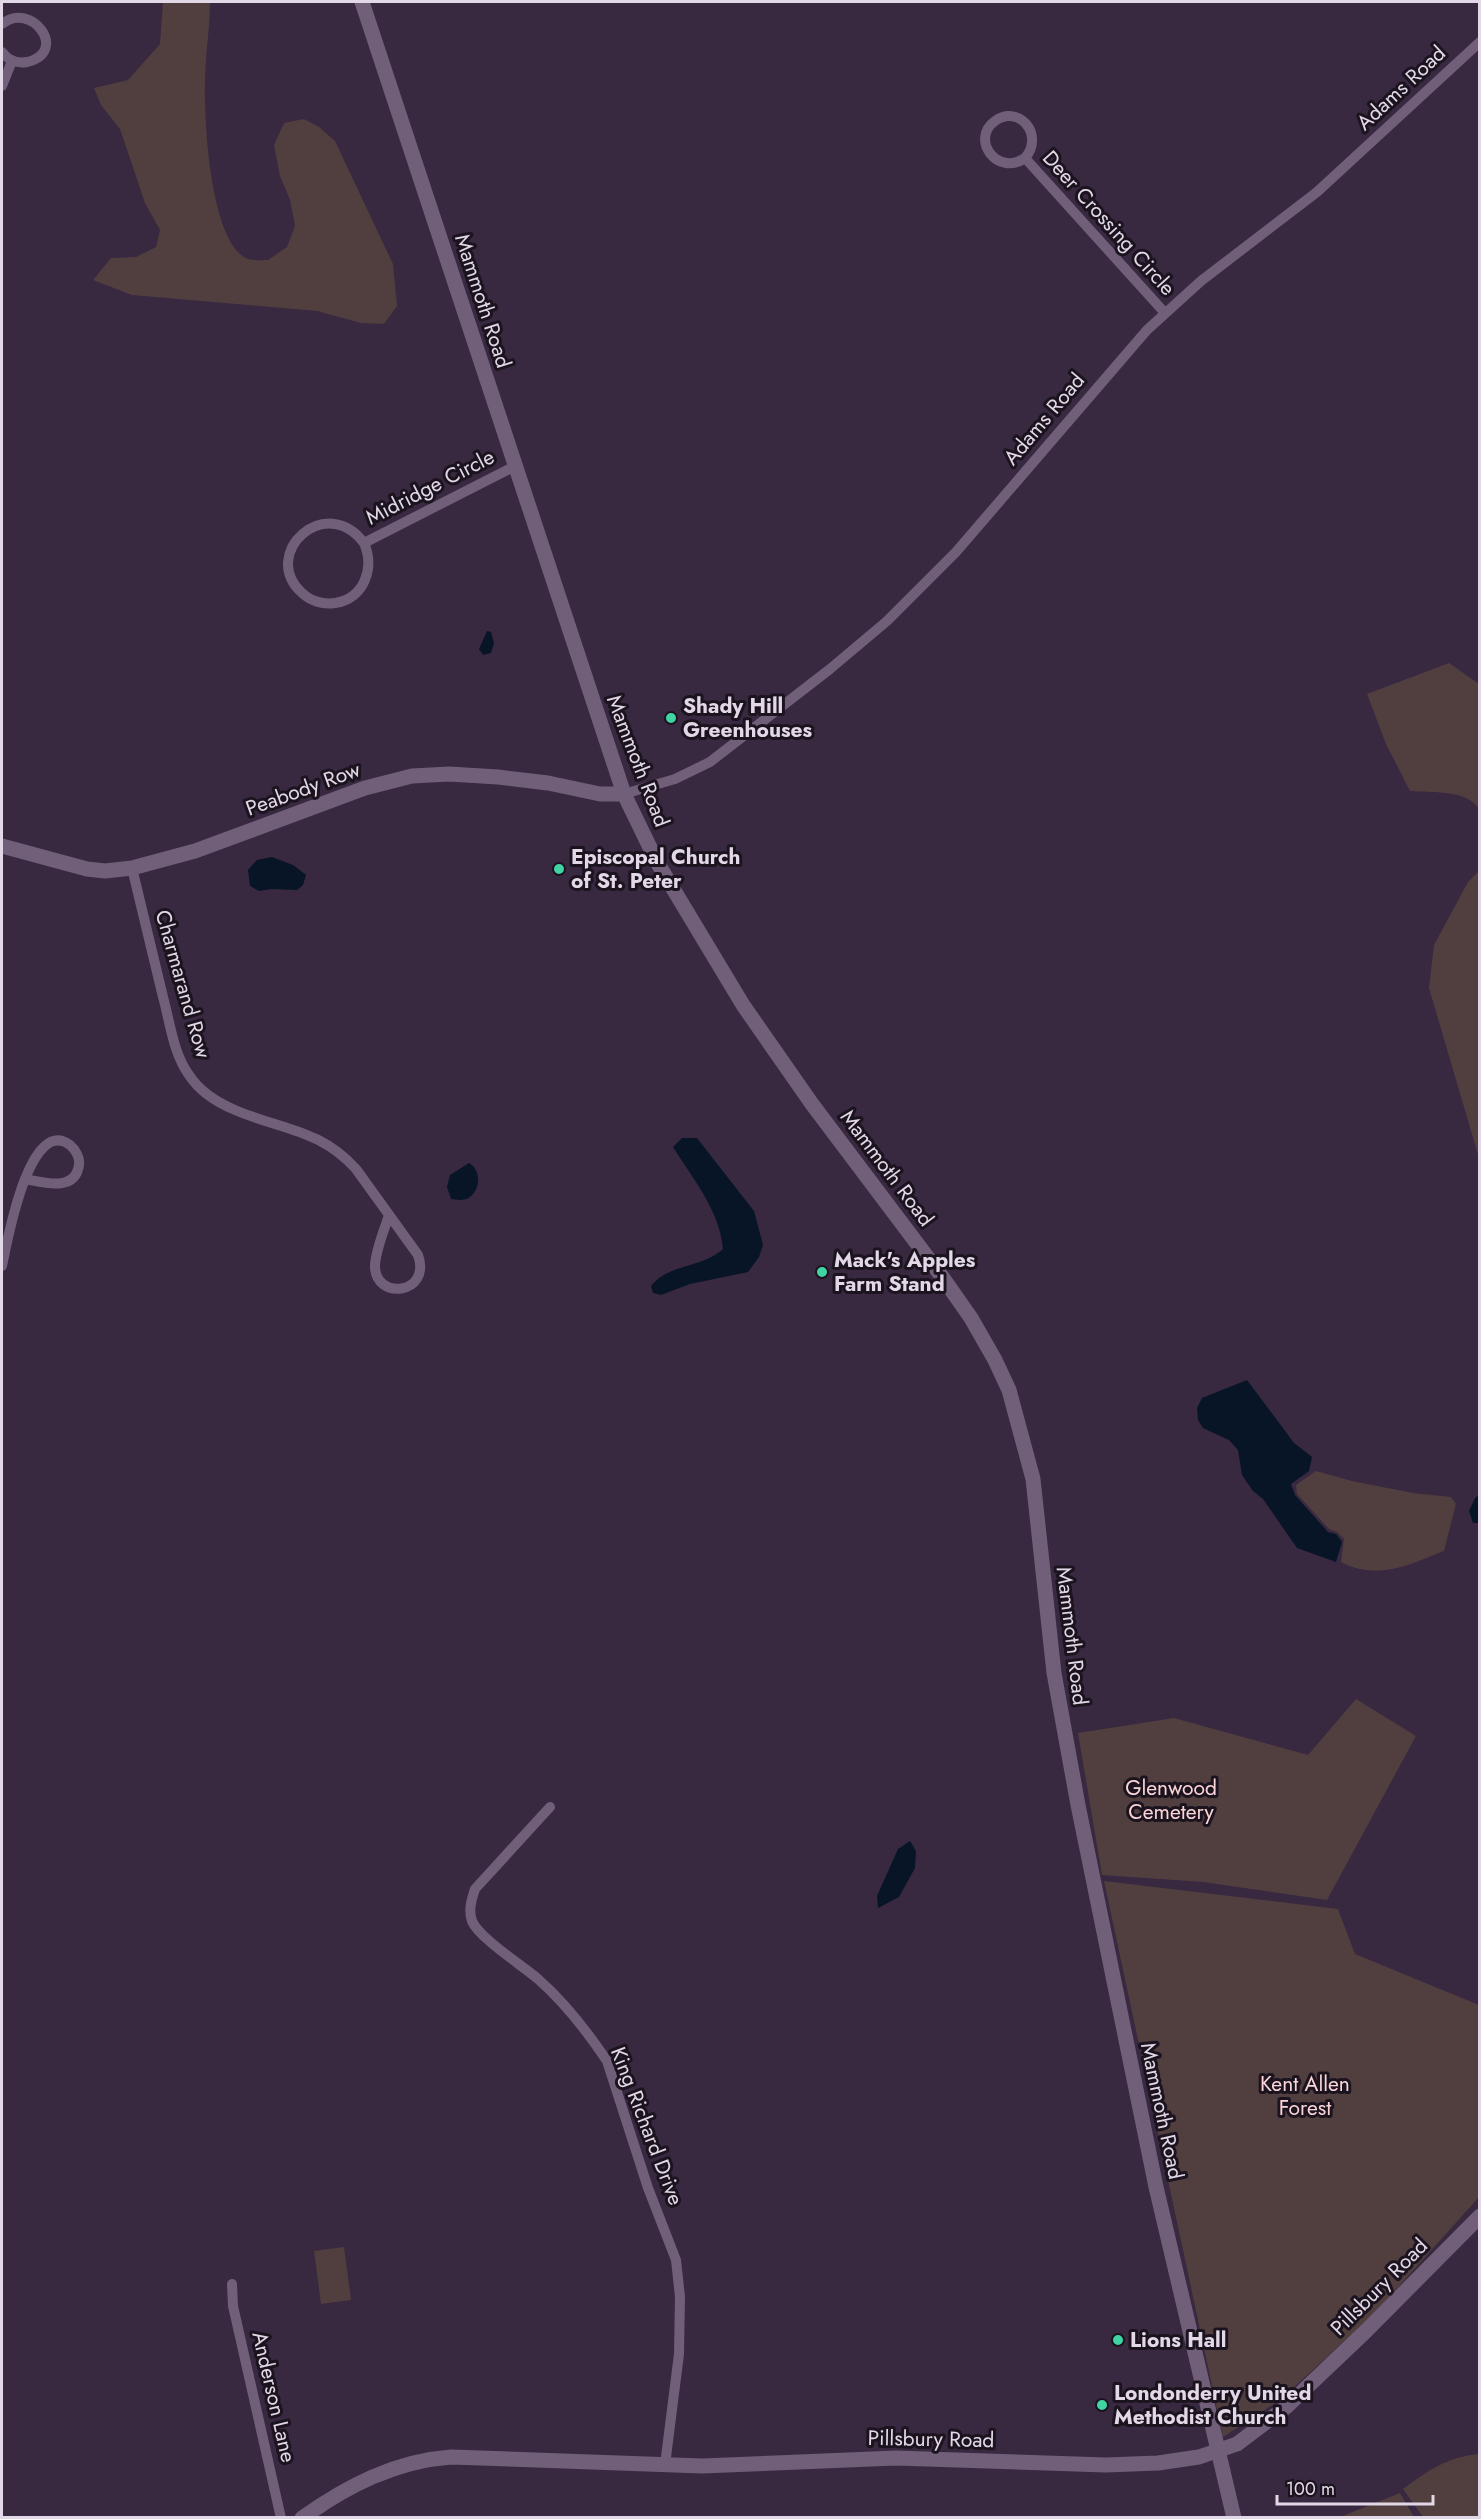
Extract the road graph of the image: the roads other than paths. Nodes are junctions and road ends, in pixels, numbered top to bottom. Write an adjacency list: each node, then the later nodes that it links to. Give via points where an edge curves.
1 (362, 2): 9 (main road, Mammoth Road)
2 (2, 24): 5 (street, via 10,16 26,14 44,28 42,52 28,62)
3 (1479, 42): 8 (street, Adams Road, via 1317,192)
4 (2, 52): 5 (street)
5 (12, 61): 6 (street)
6 (2, 86)
7 (1025, 158): 7 (street, Deer Crossing Circle, via 1033,141 1026,124 1014,117 995,121 986,135 991,155 1005,163); 8 (street, Deer Crossing Circle)
8 (1165, 313): 11 (street, Adams Road, via 1114,366 956,552 887,621 710,762 675,779)
9 (515, 466): 10 (street, Midridge Circle); 11 (main road, Mammoth Road)
10 (364, 543): 10 (street, Midridge Circle, via 353,531 338,525 322,524 307,530 296,540 289,555 289,571 295,586 320,603 336,603 350,597 368,573)
11 (624, 794): 13 (main road, Peabody Row, via 600,794 498,777 412,777 365,788 195,851); 20 (main road, Mammoth Road, via 648,846 743,1005 812,1104 948,1284 1009,1390 1033,1479 1054,1673 1078,1805 1156,2187)
12 (2, 846): 13 (main road, Peabody Row, via 87,869)
13 (132, 868): 15 (street, Charmarand Row, via 174,1040 188,1074 203,1092 223,1104 312,1136 338,1150)
14 (25, 1179): 14 (street, via 39,1150 49,1142 64,1142 76,1151 79,1166 65,1183); 16 (street)
15 (389, 1215): 15 (street, Charmarand Row, via 421,1262 419,1277 401,1289 380,1281 375,1267)
16 (2, 1266)
17 (550, 1807): 21 (street, King Richard Drive, via 475,1889 470,1906 472,1921 506,1956 539,1980 607,2061 676,2260 680,2296 678,2354)
18 (1479, 2216): 20 (main road, Pillsbury Road, via 1286,2407 1237,2444)
19 (232, 2284): 22 (street, Anderson Lane, via 233,2306)
20 (1217, 2451): 21 (main road, Pillsbury Road, via 1180,2461 1106,2465 896,2458); 24 (main road, Mammoth Road)
21 (665, 2465): 23 (main road, Pillsbury Road, via 486,2457 430,2459 387,2470)
22 (281, 2517)
23 (302, 2517)
24 (1234, 2517)

